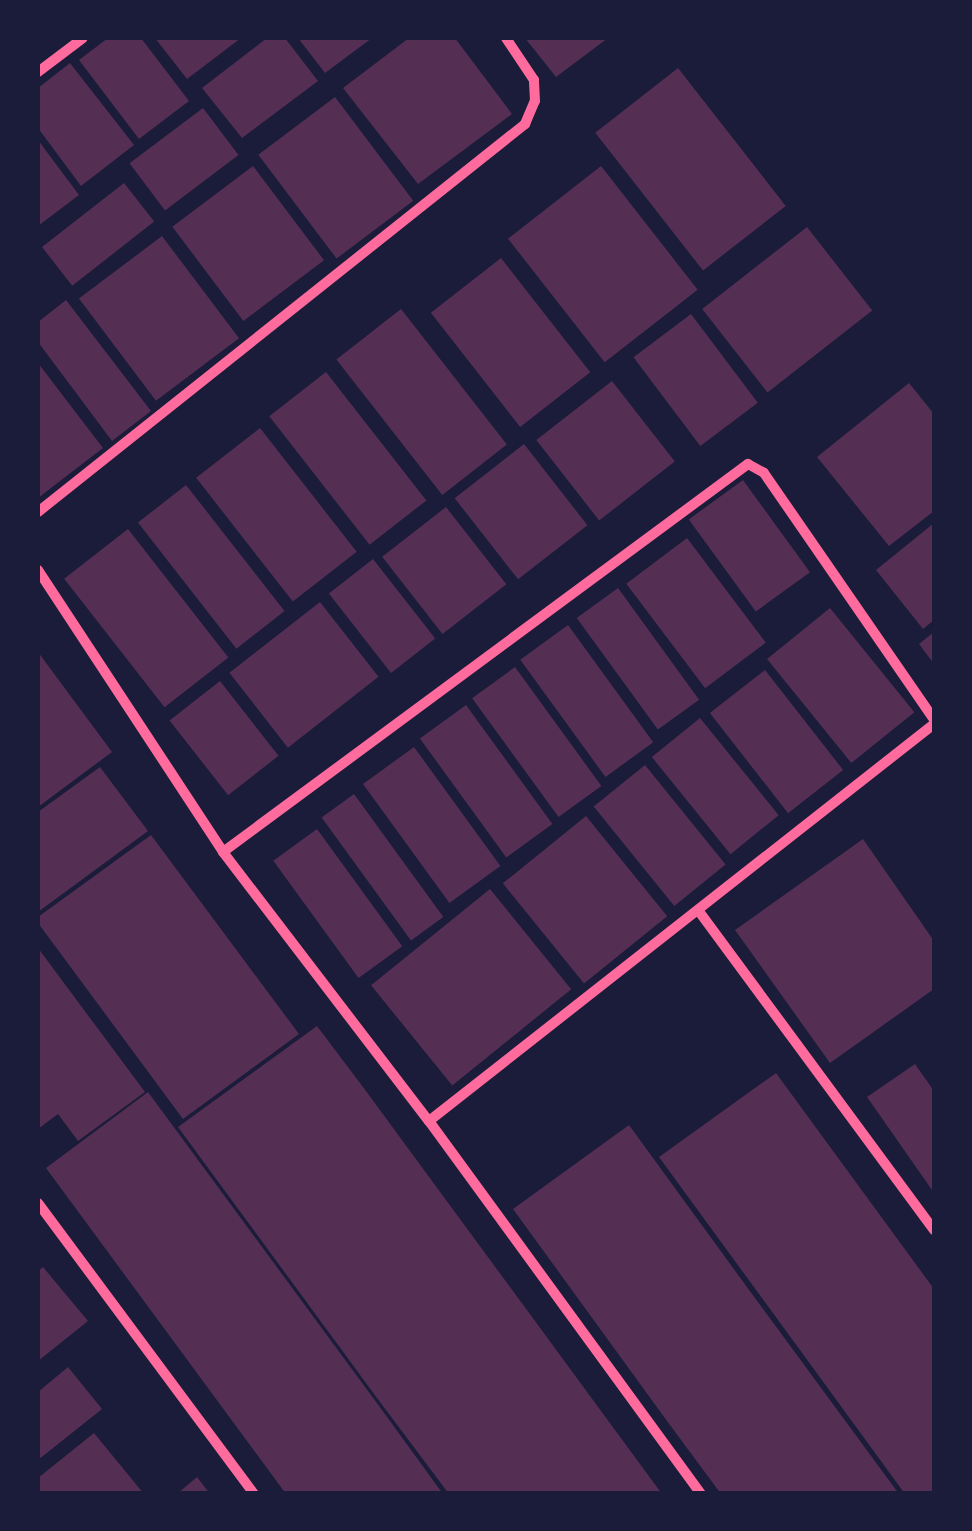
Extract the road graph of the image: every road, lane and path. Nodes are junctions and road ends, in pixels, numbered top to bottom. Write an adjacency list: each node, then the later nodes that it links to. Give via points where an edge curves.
1 (83, 38): 3 (street)
2 (506, 38): 4 (street, via 534,80 535,101 525,124)
3 (38, 72)
4 (38, 512)
5 (38, 570): 7 (street)
6 (934, 722): 7 (street, via 764,473 748,464); 8 (street)
7 (222, 852): 9 (street)
8 (698, 910): 9 (street); 11 (street)
9 (429, 1121): 13 (street)
10 (38, 1203): 12 (street)
11 (934, 1230)
12 (254, 1494)
13 (702, 1494)

